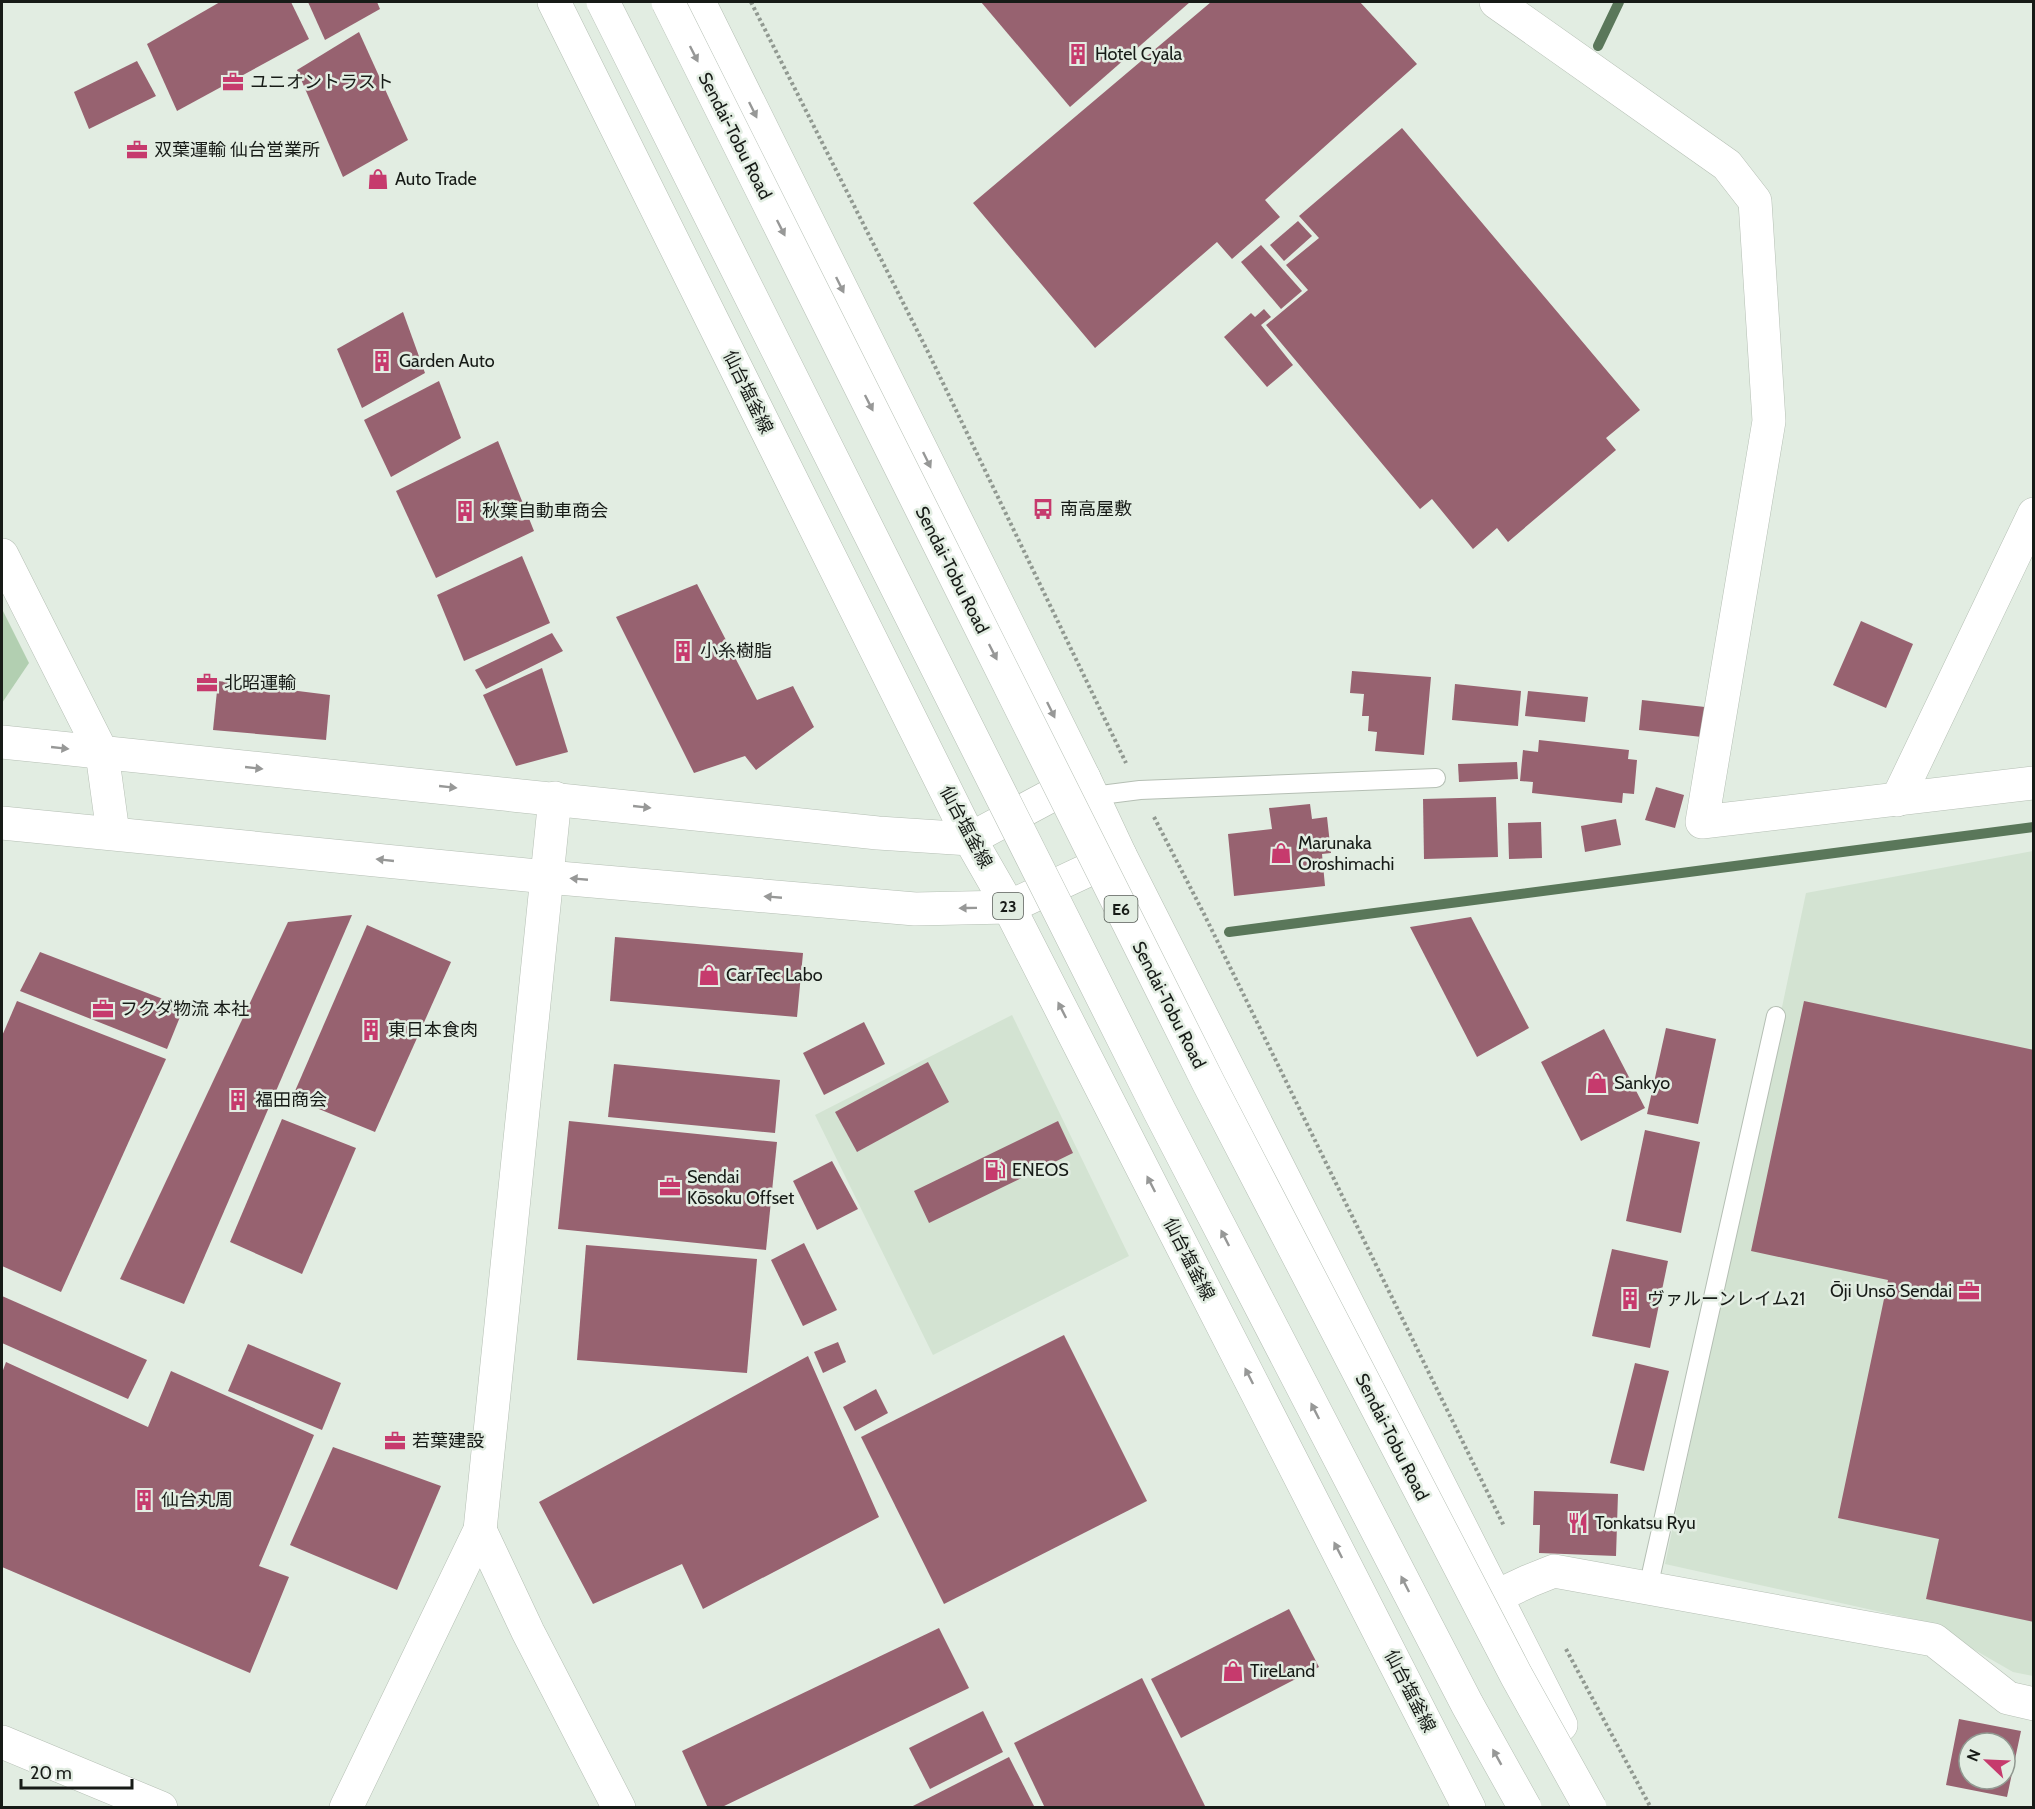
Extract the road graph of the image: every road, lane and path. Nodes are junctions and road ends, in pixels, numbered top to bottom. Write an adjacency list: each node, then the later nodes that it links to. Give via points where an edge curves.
1 (554, 2): 17 (main road, 仙台塩釜線 / 23)
2 (603, 2): 32 (main road, one-way to 2, bridge, via 1467,1704 1160,1112)
3 (668, 2): 33 (main road, Sendai-Tobu Road / E6, one-way to 33, bridge, via 1209,1084 1516,1675)
4 (699, 2): 12 (main road, one-way to 12)
5 (1496, 2): 14 (main road, via 1726,165 1755,201 1769,421 1702,822)
6 (2034, 514): 14 (main road)
7 (2, 555): 9 (main road)
8 (2, 742): 9 (main road, one-way to 9)
9 (102, 753): 13 (main road, one-way to 13); 16 (main road)
10 (1436, 778): 12 (lane, via 1140,790)
11 (2034, 783): 14 (main road)
12 (1089, 787): 17 (main road); 18 (main road)
13 (555, 798): 17 (main road, one-way to 17, via 878,833); 19 (main road)
14 (1897, 800)
15 (2, 823): 16 (main road)
16 (113, 833): 19 (main road, one-way to 16)
17 (970, 839): 20 (main road, 仙台塩釜線 / 23)
18 (1120, 855): 20 (main road); 24 (main road)
19 (547, 877): 20 (main road, one-way to 19, via 915,909); 22 (main road)
20 (1009, 907): 31 (main road, 仙台塩釜線 / 23, one-way to 20)
21 (1776, 1016): 23 (lane)
22 (480, 1530): 29 (main road); 30 (main road)
23 (1648, 1588): 24 (main road, via 1554,1571); 26 (main road, via 1934,1640 2008,1698)
24 (1497, 1596): 34 (main road)
25 (1561, 1640): 35 (path)
26 (2034, 1704)
27 (2, 1742): 28 (main road)
28 (161, 1808)
29 (345, 1808)
30 (619, 1808)
31 (1469, 1808)
32 (1525, 1808)
33 (1590, 1808)
34 (1601, 1808)
35 (1651, 1808)

